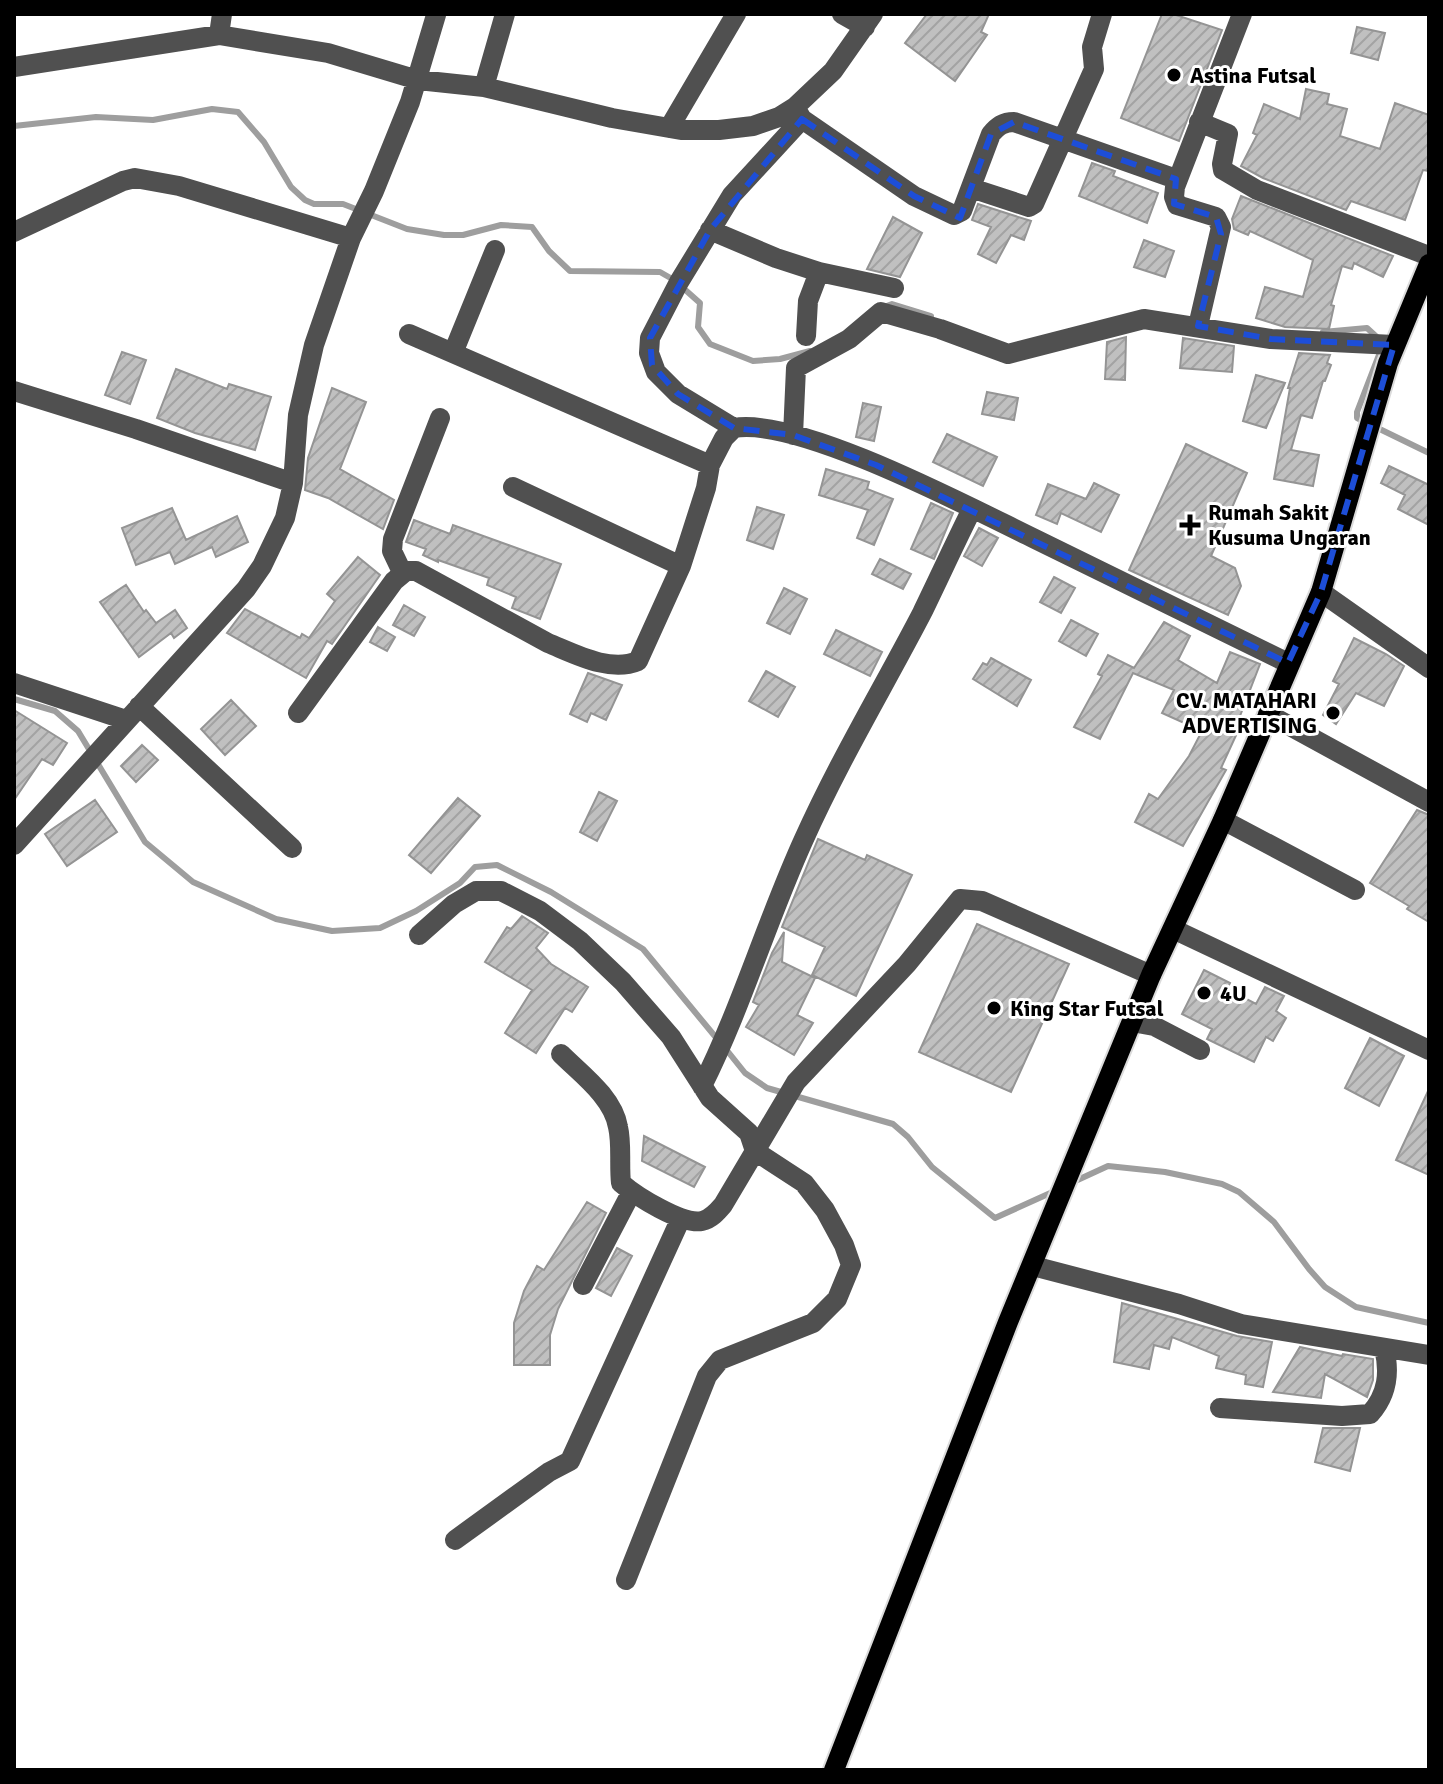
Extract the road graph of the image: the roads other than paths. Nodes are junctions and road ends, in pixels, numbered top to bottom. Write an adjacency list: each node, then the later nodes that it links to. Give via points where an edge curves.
1 (505, 14): 11 (street)
2 (736, 14): 14 (street)
3 (842, 14): 7 (street)
4 (1102, 14): 15 (street, via 1092,47 1094,69)
5 (1242, 14): 13 (street)
6 (436, 15): 10 (street)
7 (869, 20): 12 (street)
8 (221, 24): 9 (street); 10 (street)
9 (14, 67)
10 (418, 80): 11 (street); 20 (street)
11 (484, 87): 14 (street)
12 (798, 113): 14 (street, via 719,130); 17 (street, via 903,189 954,215 962,211); 18 (street)
13 (1199, 122): 16 (street); 22 (street, via 1228,134 1223,170 1257,190)
14 (669, 128)
15 (1063, 140): 16 (street); 17 (street, via 1032,206); 17 (street, via 1014,122 998,126)
16 (1176, 179): 26 (street, via 1177,205 1216,217 1221,227)
17 (971, 188)
18 (710, 230): 24 (street); 33 (street, via 650,338 649,353 652,365 678,394)
19 (14, 232): 20 (street, via 135,178 179,186)
20 (351, 238): 36 (street, via 314,345 298,415)
21 (495, 250): 30 (street)
22 (1429, 256)
23 (1429, 264): 29 (main road)
24 (819, 272): 25 (street); 28 (street, via 808,301)
25 (894, 288)
26 (1199, 320): 29 (street, via 1271,339); 34 (street, via 1144,319 1008,354 881,312 849,339 796,368)
27 (409, 334): 30 (street)
28 (806, 336)
29 (1387, 345): 41 (main road)
30 (453, 353): 35 (street)
31 (14, 391): 36 (street)
32 (440, 418): 40 (street, via 392,543)
33 (734, 428): 34 (street); 35 (street)
34 (793, 435): 38 (street)
35 (710, 465): 39 (street)
36 (293, 483): 45 (street, via 285,518 246,589)
37 (513, 487): 39 (street)
38 (972, 509): 42 (street); 60 (street, via 803,839 728,1034)
39 (681, 566): 40 (street, via 643,655 619,666 548,643 416,571)
40 (402, 572): 46 (street)
41 (1321, 592): 42 (main road); 43 (street)
42 (1288, 663): 47 (main road)
43 (1429, 668)
44 (14, 683): 45 (street)
45 (132, 713): 50 (street); 51 (street)
46 (298, 713)
47 (1268, 714): 48 (street); 49 (main road)
48 (1429, 802)
49 (1223, 820): 52 (street); 53 (main road)
50 (14, 845)
51 (292, 848)
52 (1355, 890)
53 (1173, 929): 55 (main road); 58 (street)
54 (419, 935): 60 (street, via 476,891 512,895 580,941 623,982 671,1037)
55 (1151, 975): 56 (main road); 61 (street, via 982,901 960,899 796,1082)
56 (1132, 1022): 57 (street, via 1154,1026); 64 (main road)
57 (1200, 1050)
58 (1429, 1050)
59 (561, 1054): 62 (street, via 613,1111 619,1128 621,1183)
60 (702, 1086): 61 (street, via 749,1133)
61 (755, 1151): 63 (street, via 715,1215 700,1221); 70 (street, via 804,1183 832,1221 851,1265 837,1299 813,1323 720,1360 707,1376)
62 (631, 1193): 63 (street); 65 (street)
63 (681, 1218): 69 (street, via 570,1461)
64 (1033, 1266): 66 (street, via 1241,1324); 71 (main road)
65 (583, 1285)
66 (1384, 1348): 67 (street); 68 (street, via 1390,1372 1370,1414)
67 (1429, 1355)
68 (1220, 1408)
69 (455, 1540)
70 (626, 1580)
71 (834, 1770)

